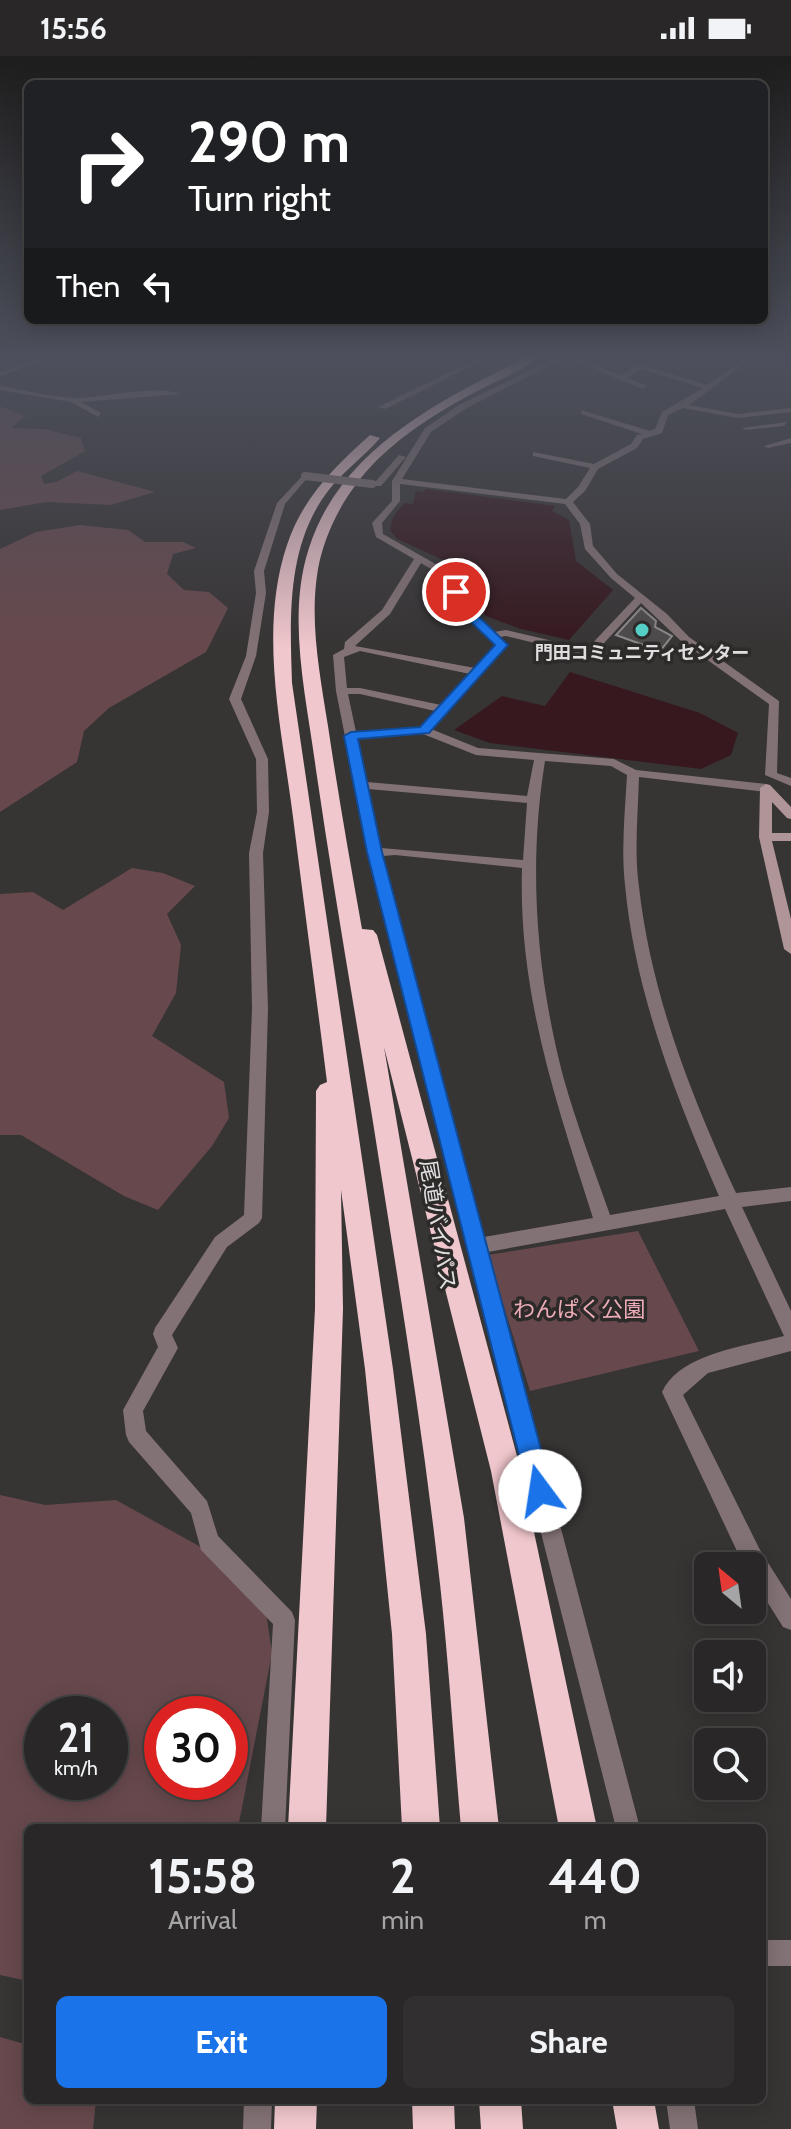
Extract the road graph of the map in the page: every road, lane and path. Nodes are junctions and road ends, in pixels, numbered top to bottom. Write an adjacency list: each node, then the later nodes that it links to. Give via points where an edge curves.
1 (353, 456): 32 (highway, via 316,499 292,548 281,611 284,683)
2 (377, 456): 26 (highway, 尾道バイパス, via 354,478 325,523 309,578 313,681)
3 (403, 456): 40 (street, bridge, via 378,484 305,476 281,503 259,571 261,593 251,656 235,699 262,759 263,812 256,853 260,1009 253,1218 221,1242 162,1334 168,1348 133,1410 136,1435 200,1508 209,1542 284,1620)
4 (411, 456): 8 (street)
5 (544, 456): 7 (street)
6 (616, 456): 7 (street)
7 (595, 467): 9 (street)
8 (396, 481): 9 (street); 10 (street, via 396,501 377,523 379,535)
9 (568, 502): 11 (street, via 585,524 588,547)
10 (421, 560): 12 (street, via 443,572 468,613); 13 (street, via 386,612 349,644)
11 (641, 598): 12 (street, via 589,653 506,633); 21 (street, via 685,639 775,703 771,775)
12 (492, 635): 14 (street, via 502,645)
13 (350, 651): 14 (street, via 359,648); 15 (street, via 338,655)
14 (477, 672): 16 (street)
15 (342, 691): 16 (street); 18 (street)
16 (443, 709): 17 (street)
17 (424, 730): 18 (street); 19 (street, via 476,751)
18 (351, 736): 22 (street)
19 (540, 757): 20 (street, via 614,763); 24 (street)
20 (633, 773): 23 (street); 34 (street, via 631,886 646,972 673,1059)
21 (791, 782)
22 (361, 785): 24 (street); 29 (street)
23 (766, 788): 25 (street); 27 (street)
24 (531, 800): 30 (street)
25 (791, 815)
26 (332, 817): 43 (highway, 尾道バイパス, via 449,1521); 44 (highway, via 506,1471)
27 (765, 837): 28 (street); 31 (street)
28 (791, 837)
29 (375, 852): 30 (street); 36 (street)
30 (530, 865): 35 (street, via 534,975 556,1078)
31 (791, 949)
32 (327, 990): 41 (highway, via 329,1309); 42 (highway, via 409,1634)
33 (791, 1194): 34 (street)
34 (730, 1201): 35 (street); 37 (street)
35 (604, 1224): 36 (street)
36 (477, 1246): 45 (street)
37 (791, 1331)
38 (791, 1343): 39 (street, via 702,1366 672,1392 752,1558)
39 (791, 1619)
40 (273, 1824)
41 (307, 1824)
42 (421, 1824)
43 (480, 1824)
44 (577, 1824)
45 (627, 1824)
46 (766, 1953): 47 (street)
47 (791, 1953)
48 (258, 2104): 54 (street)
49 (296, 2104): 55 (highway)
50 (433, 2104): 56 (highway)
51 (500, 2104): 57 (highway)
52 (634, 2104): 58 (highway)
53 (681, 2104): 59 (street)
54 (257, 2129)
55 (295, 2129)
56 (434, 2129)
57 (502, 2129)
58 (638, 2129)
59 (684, 2129)

